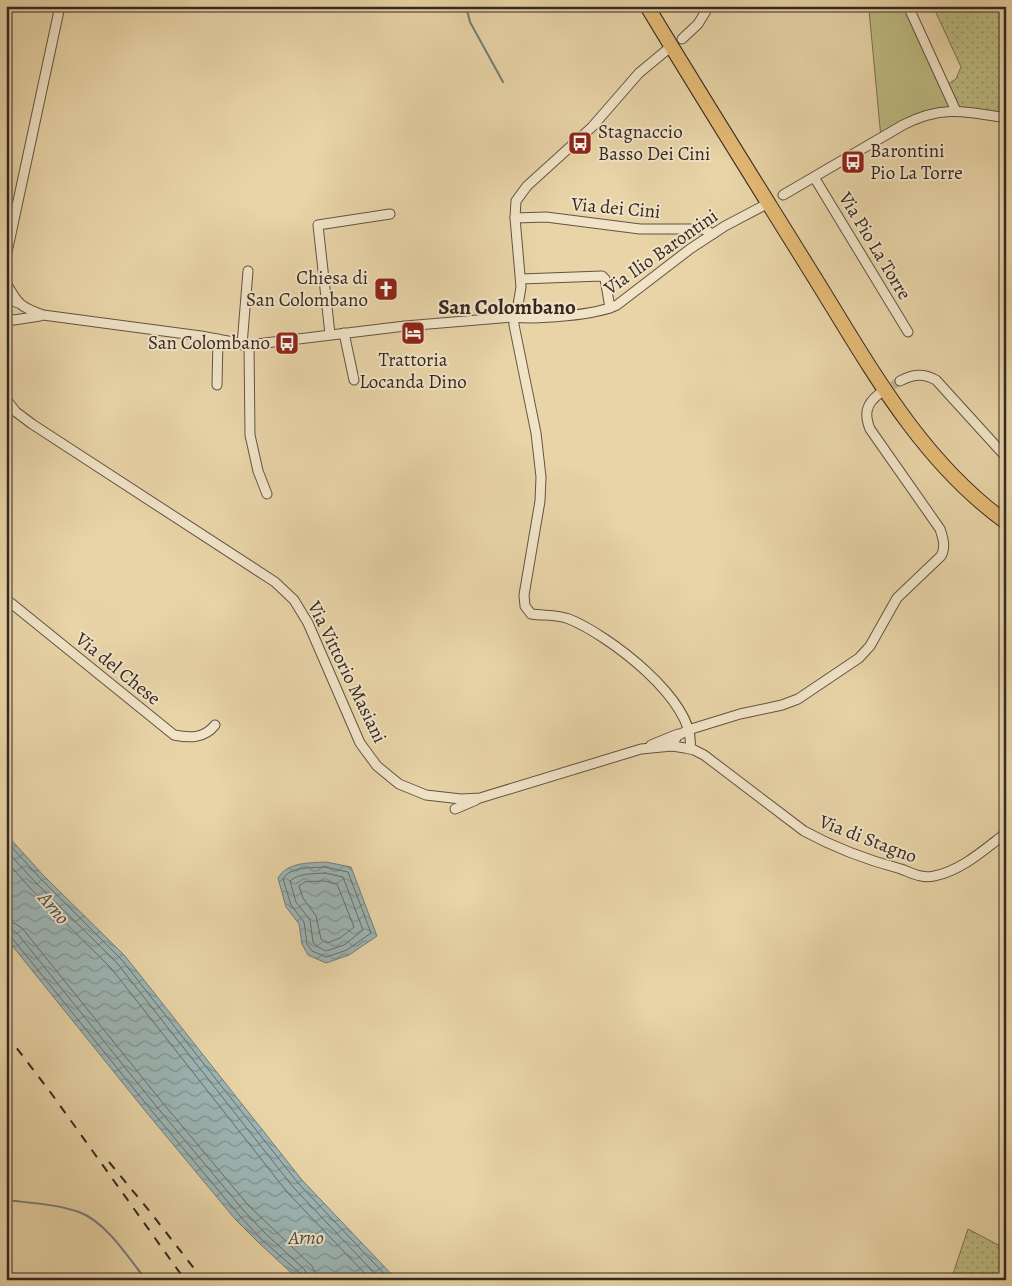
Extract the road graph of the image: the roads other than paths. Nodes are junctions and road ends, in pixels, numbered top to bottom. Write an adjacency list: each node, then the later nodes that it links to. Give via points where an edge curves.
1 (60, 6): 16 (street)
2 (647, 6): 39 (highway, via 906,422 949,472)
3 (657, 6): 38 (highway, via 912,417 953,465)
4 (709, 6): 6 (street, via 698,24)
5 (908, 6): 8 (street)
6 (682, 39)
7 (668, 49): 14 (street, via 639,73 592,127 520,194 514,208)
8 (956, 110): 9 (street); 10 (street, via 908,122)
9 (1006, 118)
10 (814, 177): 11 (street); 26 (street, Via Pio La Torre)
11 (783, 195)
12 (763, 206): 15 (street, Via Ilio Barontini)
13 (390, 214): 28 (street, via 318,225)
14 (515, 218): 15 (street, Via dei Cini, via 546,217 640,229 703,229); 18 (street)
15 (713, 234): 22 (street, Via Ilio Barontini)
16 (7, 254)
17 (248, 271): 30 (street)
18 (521, 279): 22 (street, via 602,276); 24 (street)
19 (6, 283): 21 (street)
20 (6, 302): 21 (street)
21 (19, 304): 23 (street); 25 (street, via 22,313)
22 (610, 308): 24 (street, Via Ilio Barontini, via 570,315)
23 (44, 316): 25 (street); 29 (street)
24 (514, 317): 27 (street, Via Ilio Barontini); 42 (street, via 514,331 536,433 541,484 525,606 531,614 566,618 580,624 622,651 650,675 676,705 682,715)
25 (11, 320)
26 (908, 332)
27 (344, 333): 28 (street, Via Ilio Barontini); 31 (street)
28 (330, 334): 30 (street, Via Ilio Barontini)
29 (218, 339): 30 (street); 33 (street)
30 (245, 345): 37 (street, via 250,435)
31 (354, 380)
32 (900, 381): 36 (street, via 923,375 936,380)
33 (217, 385)
34 (879, 394): 42 (street, via 867,407 867,422 935,520 943,538 944,551 897,598 870,646 859,658 798,699)
35 (6, 399): 46 (street, Via Vittorio Masiani, via 32,424 286,591 308,622 360,743 388,775 399,784 426,795 452,799)
36 (1006, 457)
37 (267, 494)
38 (1006, 512)
39 (1006, 522)
40 (6, 599): 41 (street, Via del Chese, via 174,734 193,738)
41 (215, 725)
42 (684, 732): 43 (street, via 675,738); 44 (street); 45 (street)
43 (672, 746): 44 (street, Via di Stagno); 45 (street, Via Vittorio Masiani)
44 (690, 748): 48 (street, Via di Stagno, via 726,770 804,832 862,858 920,876 933,876 956,868)
45 (635, 750): 46 (street, Via Vittorio Masiani)
46 (480, 798): 47 (street)
47 (455, 809)
48 (1006, 833)

